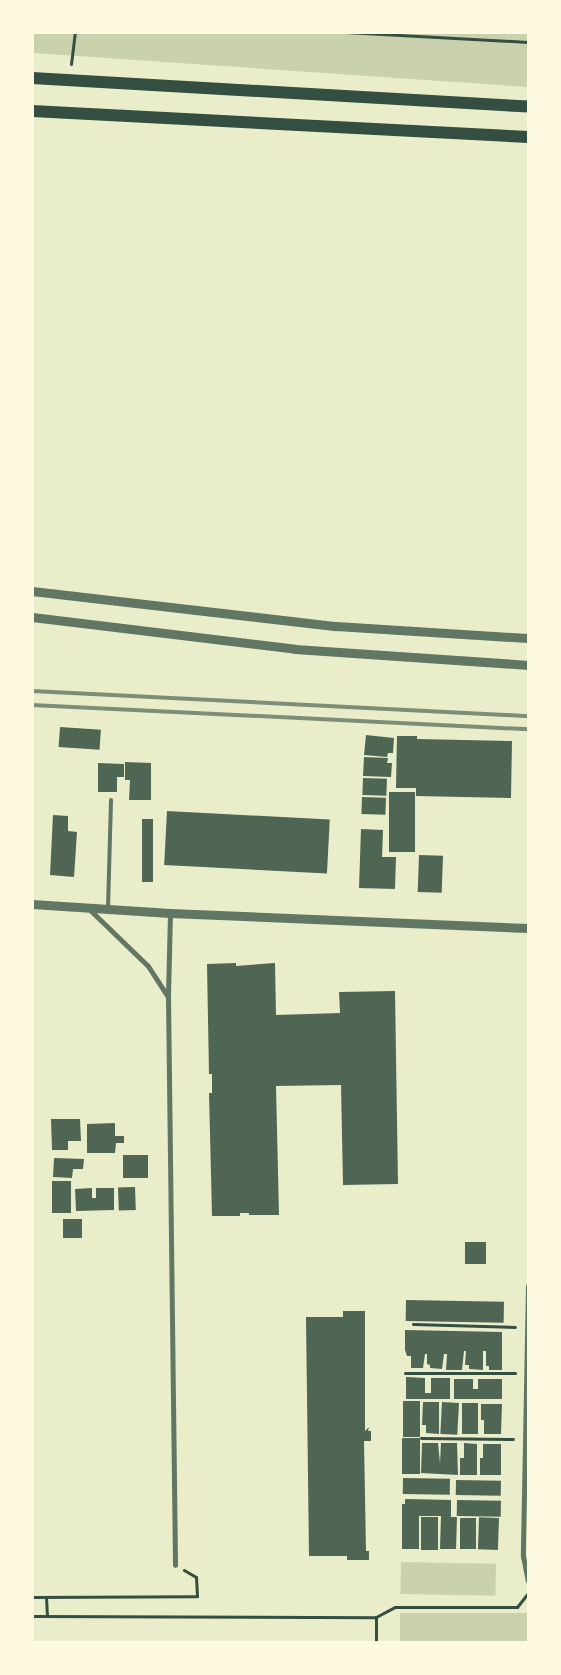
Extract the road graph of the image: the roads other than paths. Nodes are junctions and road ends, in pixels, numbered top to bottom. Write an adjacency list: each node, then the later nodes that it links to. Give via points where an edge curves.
1 (32, 78): 2 (main road)
2 (528, 108)
3 (32, 111): 4 (main road)
4 (528, 137)
5 (32, 590): 7 (street, via 336,626)
6 (32, 617): 8 (street, via 305,650)
7 (528, 638)
8 (528, 665)
9 (111, 800): 12 (lane)
10 (32, 904): 11 (street)
11 (88, 908): 12 (street); 15 (street, via 148,966)
12 (108, 909): 13 (street)
13 (170, 913): 14 (street); 15 (street)
14 (528, 928)
15 (168, 997): 18 (street)
16 (528, 1286): 17 (street)
17 (528, 1327): 19 (street, via 523,1556)
18 (175, 1565)
19 (528, 1580)

